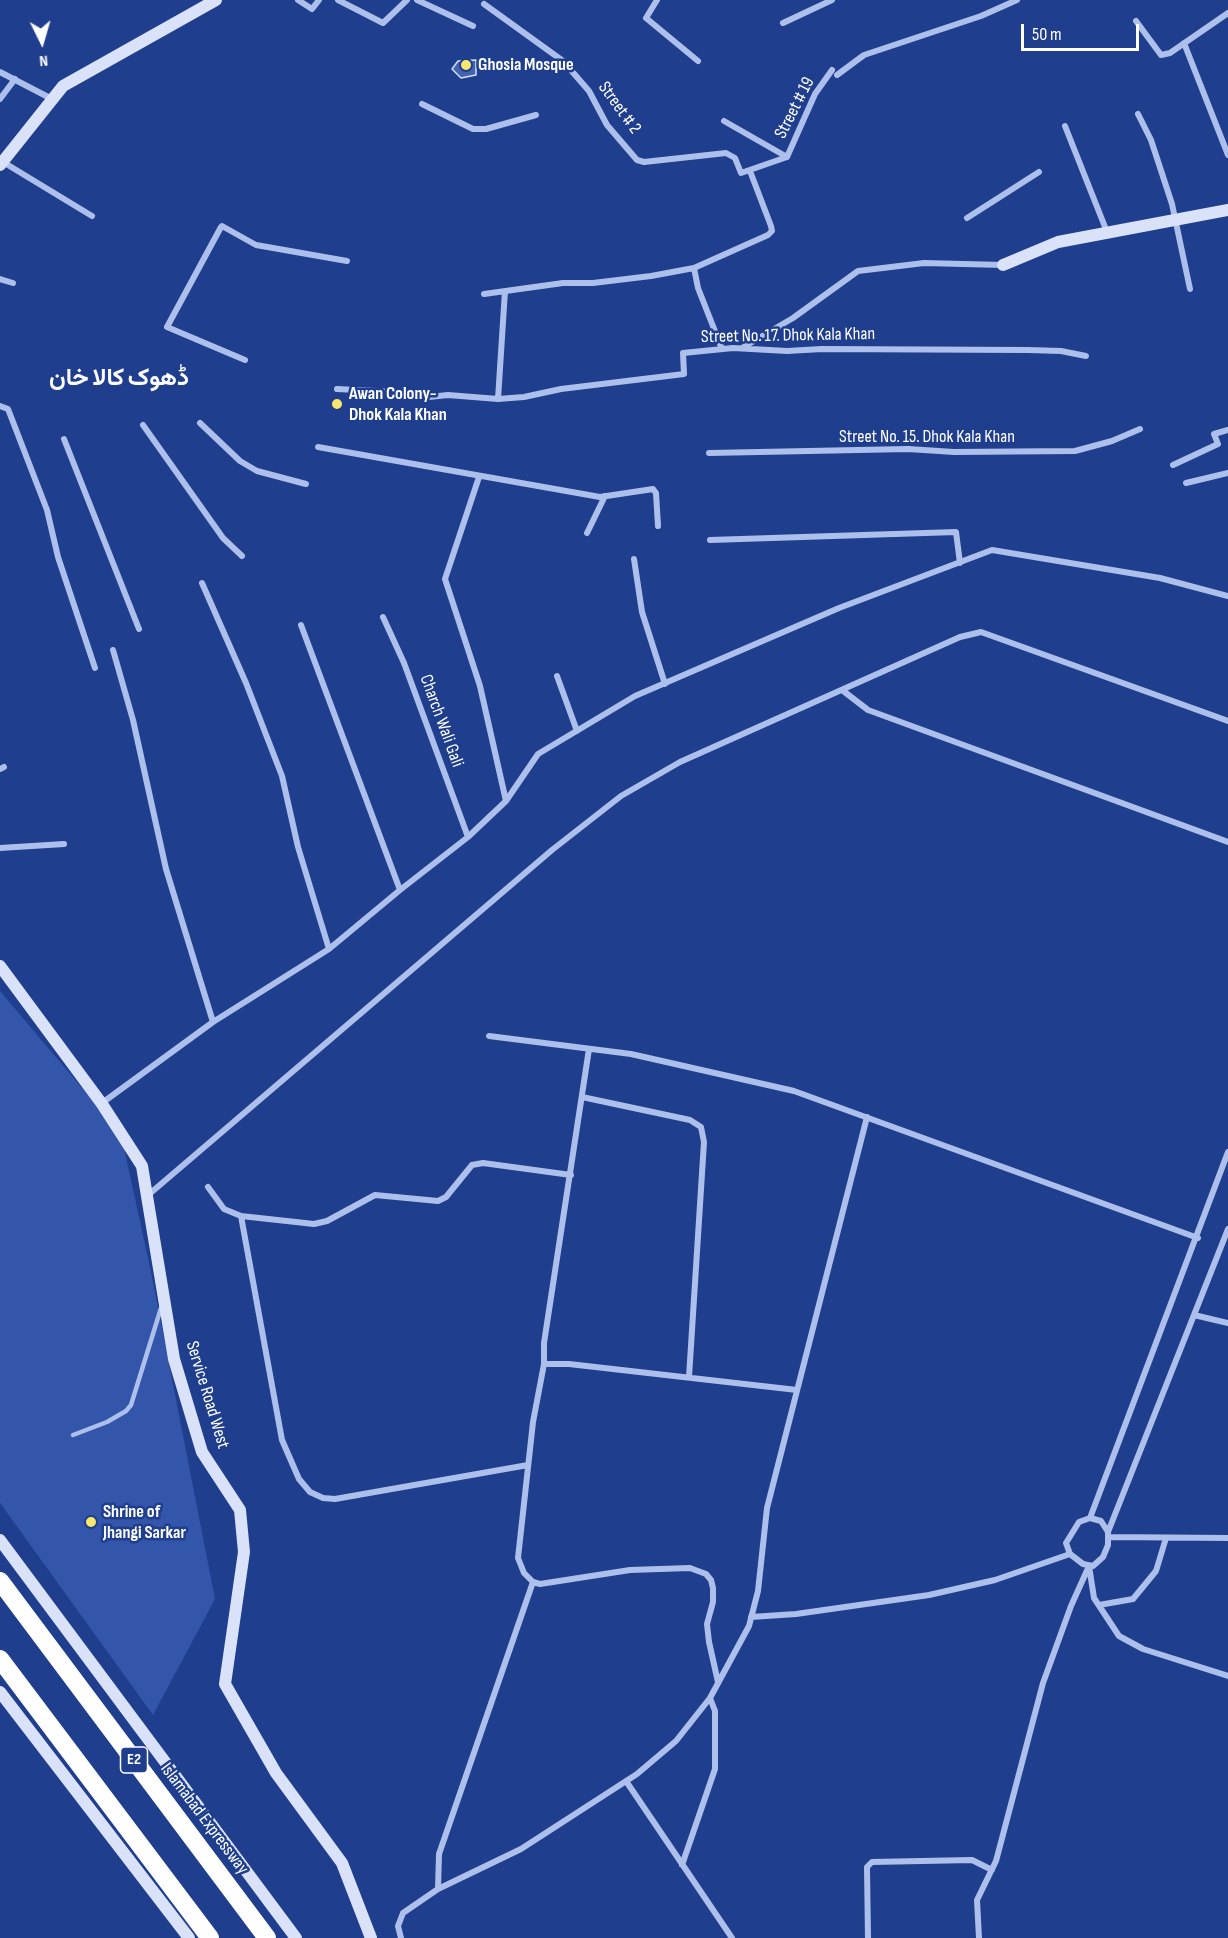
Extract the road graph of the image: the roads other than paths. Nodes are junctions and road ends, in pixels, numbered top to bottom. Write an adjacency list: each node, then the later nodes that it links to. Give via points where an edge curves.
1 (216, 0): 20 (street, via 63,86)
2 (298, 0): 3 (street, via 312,9)
3 (319, 0)
4 (338, 0): 5 (street, via 383,23)
5 (407, 0)
6 (417, 0): 14 (street)
7 (657, 0): 16 (street, via 646,18)
8 (832, 0): 13 (street)
9 (1017, 0): 27 (street, Street # 19, via 864,55 835,72 815,94)
10 (484, 4): 29 (street, Street # 2, via 563,61 637,160 726,153 735,158 740,172)
11 (1228, 13): 15 (street)
12 (1136, 21): 15 (street, via 1161,55)
13 (783, 23)
14 (473, 26)
15 (1184, 43): 26 (street)
16 (698, 61)
17 (0, 72): 18 (street)
18 (15, 79): 19 (street); 20 (street)
19 (0, 99)
20 (53, 99): 28 (street)
21 (422, 104): 23 (street, via 473,129)
22 (1138, 114): 34 (street, via 1160,164)
23 (536, 115)
24 (724, 121): 27 (street)
25 (1065, 126): 35 (street)
26 (1228, 155)
27 (787, 157): 29 (street, Street # 19)
28 (1, 164): 32 (street)
29 (750, 171): 38 (street, via 772,231)
30 (1039, 172): 33 (street)
31 (1228, 210): 34 (street)
32 (92, 216)
33 (967, 218)
34 (1176, 219): 35 (street); 41 (street)
35 (1107, 232): 37 (street, via 1058,242)
36 (347, 261): 47 (street, via 256,245 222,225 167,327)
37 (1003, 265): 45 (street, via 924,263 858,271)
38 (694, 268): 42 (street); 44 (street)
39 (0, 279): 40 (street)
40 (14, 283)
41 (1190, 289)
42 (505, 291): 43 (street); 49 (street)
43 (484, 294)
44 (722, 349): 45 (street, Street No. 17. Dhok Kala Khan); 49 (street, Street No. 17. Dhok Kala Khan, via 683,353 684,374)
45 (742, 349): 46 (street, Street No. 17. Dhok Kala Khan, via 1028,350)
46 (1086, 356)
47 (245, 360)
48 (337, 389): 49 (street, Street No. 17. Dhok Kala Khan)
49 (498, 399)
50 (0, 406): 76 (street, via 8,409 47,510 58,557)
51 (200, 423): 62 (street, via 240,461 257,471)
52 (143, 425): 67 (street, via 223,538)
53 (1140, 429): 57 (street, Street No. 15. Dhok Kala Khan, via 1075,451)
54 (1228, 430): 58 (street, via 1214,434 1218,444)
55 (64, 439): 74 (street)
56 (318, 447): 60 (street)
57 (709, 453)
58 (1173, 465)
59 (1228, 473): 61 (street)
60 (479, 477): 63 (street); 82 (street, via 445,579 480,686)
61 (1186, 483)
62 (306, 484)
63 (605, 496): 64 (street, via 656,490); 65 (street)
64 (658, 526)
65 (587, 533)
66 (710, 540): 69 (street, via 956,532)
67 (242, 556)
68 (634, 559): 78 (street, via 642,612)
69 (960, 562): 71 (street, via 992,550 1160,578); 78 (street, via 839,608)
70 (202, 583): 88 (street, via 282,776 298,847)
71 (1228, 596)
72 (383, 617): 83 (street, Charch Wali Gali, via 404,663)
73 (301, 625): 87 (street)
74 (139, 628)
75 (113, 650): 90 (street, via 139,743 166,869)
76 (95, 668)
77 (556, 676): 81 (street)
78 (665, 684): 81 (street, via 635,696)
79 (842, 690): 80 (street, via 960,637 981,632); 84 (street, via 868,710); 99 (street, via 680,762 621,796 542,858)
80 (1228, 721)
81 (577, 731): 82 (street, via 538,754)
82 (506, 801): 83 (street)
83 (468, 837): 87 (street)
84 (1228, 842)
85 (64, 844): 86 (street)
86 (0, 848)
87 (399, 890): 88 (street)
88 (330, 949): 90 (street)
89 (0, 966): 94 (street, Service Road West)
90 (213, 1022): 94 (street)
91 (489, 1036): 92 (street)
92 (589, 1049): 93 (street); 95 (street, via 715,1071 794,1091)
93 (582, 1096): 97 (street); 107 (street, via 690,1120 701,1127 704,1142)
94 (102, 1104): 99 (street, Service Road West, via 142,1166)
95 (867, 1117): 102 (street); 108 (street)
96 (1228, 1152): 102 (street)
97 (571, 1175): 100 (street, via 483,1163 472,1165 446,1197 438,1201 375,1195 314,1224); 106 (street)
98 (208, 1187): 100 (street, via 224,1209)
99 (147, 1196): 103 (street, Service Road West)
100 (241, 1216): 110 (street, via 282,1440 299,1479 310,1492 335,1499)
101 (1228, 1229): 104 (street)
102 (1197, 1238): 111 (street)
103 (163, 1299): 109 (lane, via 131,1405 107,1422); 135 (street, Service Road West, via 174,1359 202,1452 240,1510 244,1552 225,1684 276,1773 342,1863)
104 (1194, 1315): 105 (street); 112 (street)
105 (1228, 1323)
106 (544, 1364): 107 (street); 110 (street)
107 (689, 1377): 108 (street)
108 (797, 1390): 121 (street, via 767,1508 758,1591)
109 (73, 1435)
110 (528, 1465): 119 (street, via 518,1558)
111 (1090, 1518): 112 (street, via 1101,1521); 116 (street, via 1079,1522 1071,1533 1066,1543)
112 (1108, 1535): 113 (street); 117 (street, via 1103,1557)
113 (1166, 1538): 114 (street); 120 (street, via 1156,1571 1133,1599)
114 (1228, 1538)
115 (0, 1540): 134 (street)
116 (1070, 1554): 117 (street); 121 (street, via 995,1580 929,1594)
117 (1089, 1566): 120 (street, via 1094,1598); 129 (street, via 1043,1683)
118 (0, 1581): 133 (highway, Islamabad Expressway / E2)
119 (533, 1582): 124 (street, via 630,1570 690,1568 706,1574 713,1588 707,1624); 130 (street, via 439,1854)
120 (1099, 1605): 123 (street, via 1119,1636 1143,1649)
121 (751, 1617): 124 (street)
122 (0, 1659): 132 (highway)
123 (1228, 1676)
124 (718, 1683): 126 (street)
125 (0, 1692): 131 (street)
126 (710, 1698): 127 (street, via 676,1741); 128 (street, via 715,1711 715,1769)
127 (626, 1781): 128 (street); 130 (street, via 521,1849)
128 (682, 1865): 137 (street)
129 (992, 1870): 138 (street, via 972,1860 872,1862 867,1867); 139 (street, via 977,1900)
130 (438, 1889): 136 (street, via 403,1913 398,1926)
131 (189, 1938)
132 (210, 1938)
133 (267, 1938)
134 (296, 1938)
135 (371, 1938)
136 (401, 1938)
137 (732, 1938)
138 (868, 1938)
139 (979, 1938)

